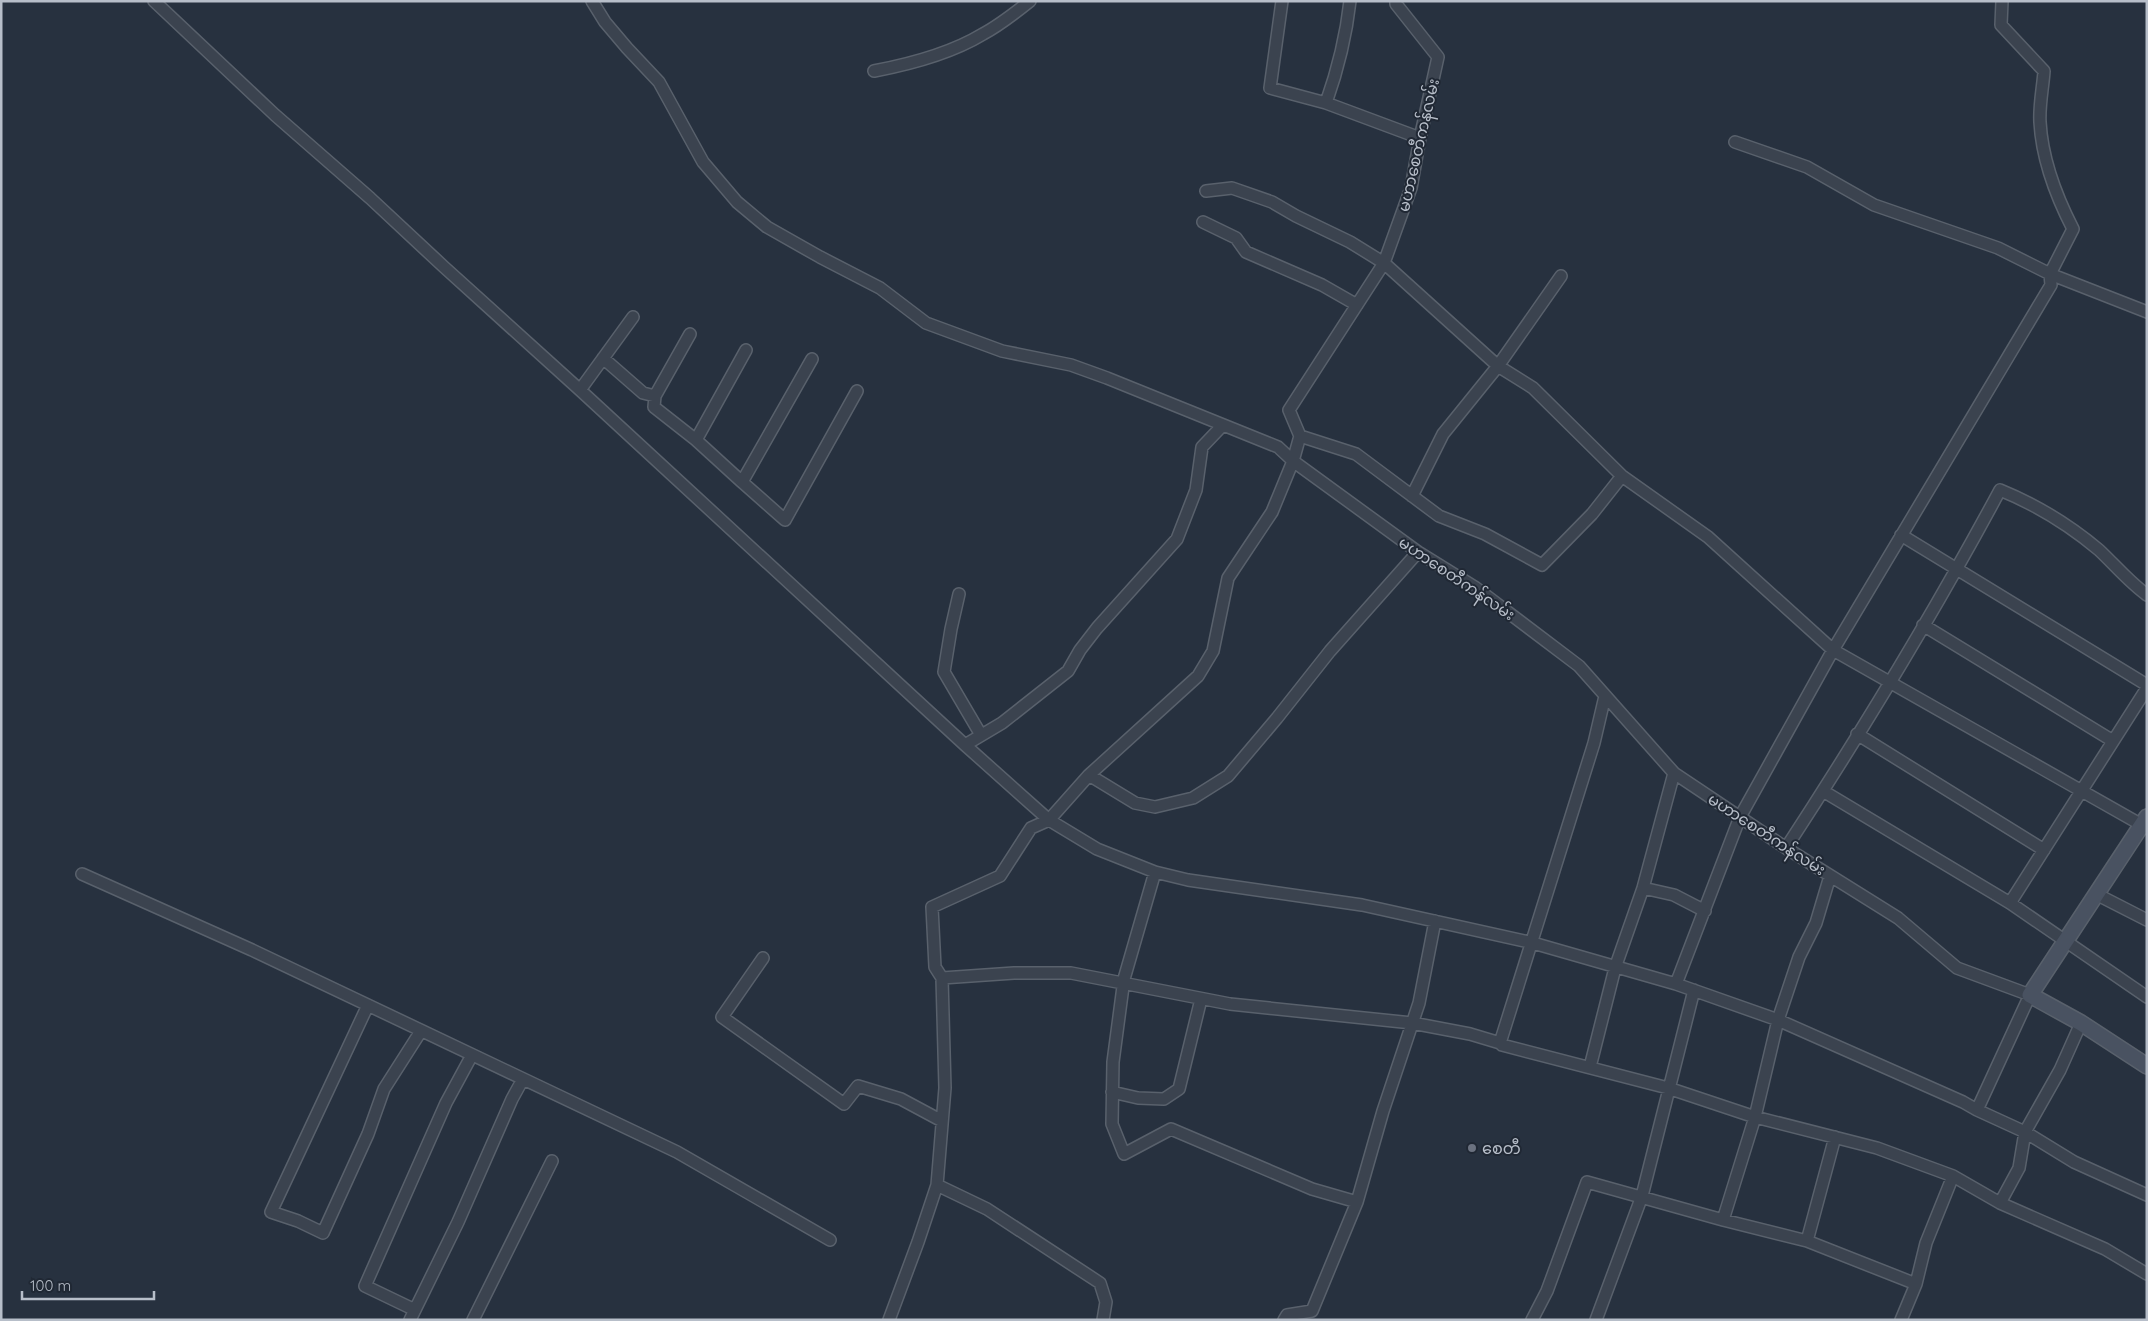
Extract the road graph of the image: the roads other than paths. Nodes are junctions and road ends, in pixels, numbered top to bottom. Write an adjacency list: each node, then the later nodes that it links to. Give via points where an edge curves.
1 (154, 1): 25 (street)
2 (592, 1): 28 (street, မဟာစေတီကန်လမ်း, via 611,28 660,82 703,162 737,202 767,227 880,288 926,323 1002,352 1071,365)
3 (1030, 1): 8 (street, via 981,36 957,47 902,66)
4 (1282, 1): 9 (street, via 1270,88)
5 (1350, 1): 9 (street, via 1338,71)
6 (1396, 1): 10 (street, မဟာစေတီကန်လမ်း, via 1438,57)
7 (2002, 1): 15 (street, via 2001,25 2044,71 2040,122 2047,161 2058,199 2073,229)
8 (874, 71)
9 (1326, 103): 10 (street)
10 (1420, 138): 14 (street, မဟာစေတီကန်လမ်း, via 1411,188)
11 (1735, 142): 15 (street, via 1807,167 1874,205 1998,248)
12 (1206, 190): 14 (street, via 1232,188 1272,202)
13 (1203, 222): 17 (street, via 1236,238 1246,252 1322,285)
14 (1384, 263): 17 (street, မဟာစေတီကန်လမ်း); 24 (street)
15 (2050, 274): 18 (street); 35 (street, via 2051,285)
16 (1561, 276): 24 (street)
17 (1357, 305): 29 (street, မဟာစေတီကန်လမ်း, via 1289,410)
18 (2147, 312)
19 (633, 317): 22 (street)
20 (690, 334): 27 (street)
21 (746, 350): 30 (street)
22 (603, 358): 25 (street); 27 (street, via 644,393)
23 (812, 359): 33 (street)
24 (1498, 366): 32 (street, via 1533,388); 34 (street, via 1443,434)
25 (580, 390): 48 (street)
26 (857, 391): 33 (street, via 784,520)
27 (655, 396): 30 (street, via 654,406)
28 (1224, 425): 31 (street, မဟာစေတီကန်လမ်း, via 1278,447); 46 (street, via 1202,447 1196,490 1177,539 1097,628 1068,671 1002,723)
29 (1300, 436): 31 (street); 34 (street, via 1356,454)
30 (696, 440): 33 (street)
31 (1293, 461): 36 (street, မဟာစေတီကန်လမ်း); 50 (street, via 1272,512 1228,578 1213,651 1198,676)
32 (1622, 476): 34 (street, via 1592,514 1542,565 1485,534 1439,516); 41 (street, via 1708,537)
33 (742, 482)
34 (1412, 496)
35 (1901, 535): 37 (street); 41 (street)
36 (1418, 552): 44 (street, မဟာစေတီကန်လမ်း, via 1476,588 1579,666); 50 (street, via 1330,651 1228,776 1193,798 1155,807 1135,802)
37 (1958, 568): 39 (street, via 2000,490 2034,504 2062,522); 40 (street); 43 (street)
38 (959, 594): 46 (street, via 944,672)
39 (2147, 595)
40 (1923, 625): 42 (street); 47 (street)
41 (1833, 650): 42 (street); 53 (street)
42 (1889, 681): 45 (street); 51 (street)
43 (2147, 687): 47 (street)
44 (1605, 696): 49 (street, မဟာစေတီကန်လမ်း); 68 (street, via 1594,743)
45 (1857, 734): 52 (street); 57 (street)
46 (981, 735): 48 (street)
47 (2113, 741): 51 (street)
48 (965, 746): 54 (street)
49 (1674, 773): 53 (street, မဟာစေတီကန်လမ်း); 61 (street)
50 (1089, 775): 54 (street)
51 (2082, 790): 55 (street); 57 (street)
52 (1823, 791): 56 (street); 63 (street)
53 (1740, 817): 56 (street, မဟာစေတီကန်လမ်း); 64 (street)
54 (1049, 820): 58 (street, via 1096,849); 71 (street, via 1031,828 1000,876 932,907 935,967)
55 (2145, 823): 62 (street)
56 (1786, 848): 60 (street, မဟာစေတီကန်လမ်း)
57 (2044, 850): 63 (street)
58 (1155, 872): 66 (street, via 1188,880 1362,905); 72 (street)
59 (82, 874): 78 (street)
60 (1830, 876): 75 (street, မဟာစေတီကန်လမ်း, via 1898,918 1957,968); 79 (street, via 1816,923)
61 (1643, 888): 64 (street, via 1674,895); 70 (street)
62 (2096, 894): 65 (street); 67 (street)
63 (2010, 903): 67 (street)
64 (1706, 911): 73 (street)
65 (2147, 920)
66 (1435, 921): 68 (street); 80 (street)
67 (2066, 941): 75 (street); 76 (street)
68 (1533, 942): 70 (street); 83 (street)
69 (763, 958): 92 (street, via 722,1017 844,1104 858,1086 901,1099)
70 (1615, 968): 73 (street); 86 (street)
71 (942, 978): 72 (street, via 1071,973); 92 (street, via 945,1088)
72 (1124, 984): 77 (street); 89 (street)
73 (1676, 984): 74 (street)
74 (1694, 990): 79 (street); 88 (street)
75 (2030, 995): 81 (street); 90 (street)
76 (2147, 997)
77 (1200, 999): 80 (street); 89 (street, via 1178,1089 1164,1099)
78 (368, 1006): 82 (street); 82 (street, via 271,1212 323,1233 368,1134 384,1090)
79 (1778, 1020): 90 (street); 91 (street)
80 (1412, 1023): 83 (street); 100 (street)
81 (2081, 1023): 85 (street); 93 (street, via 2060,1070)
82 (421, 1031): 84 (street)
83 (1500, 1043): 86 (street)
84 (472, 1055): 87 (street); 107 (street, via 446,1103 365,1286)
85 (2147, 1066)
86 (1590, 1067): 88 (street)
87 (523, 1079): 103 (street, via 677,1152); 107 (street)
88 (1668, 1088): 91 (street); 99 (street)
89 (1112, 1092): 100 (street, via 1112,1124 1124,1154 1171,1129 1312,1189)
90 (1977, 1110): 93 (street)
91 (1755, 1117): 94 (street); 102 (street)
92 (942, 1121): 97 (street)
93 (2025, 1132): 98 (street, via 2074,1162); 101 (street, via 2019,1168)
94 (1835, 1137): 96 (street, via 1877,1148); 104 (street)
95 (552, 1161): 108 (street)
96 (1953, 1176): 101 (street); 106 (street, via 1926,1243)
97 (937, 1185): 109 (street); 110 (street, via 987,1209 1100,1283 1106,1302)
98 (2147, 1195)
99 (1642, 1196): 102 (street); 112 (street, via 1587,1182 1547,1291); 113 (street)
100 (1357, 1202): 111 (street, via 1312,1311 1287,1315)
101 (2000, 1203): 105 (street, via 2105,1249)
102 (1723, 1220): 104 (street)
103 (830, 1240)
104 (1807, 1241): 106 (street)
105 (2147, 1274)
106 (1916, 1284): 114 (street)
107 (412, 1315)
108 (473, 1320)
109 (888, 1320)
110 (1103, 1320)
111 (1284, 1320)
112 (1532, 1320)
113 (1596, 1320)
114 (1901, 1320)

